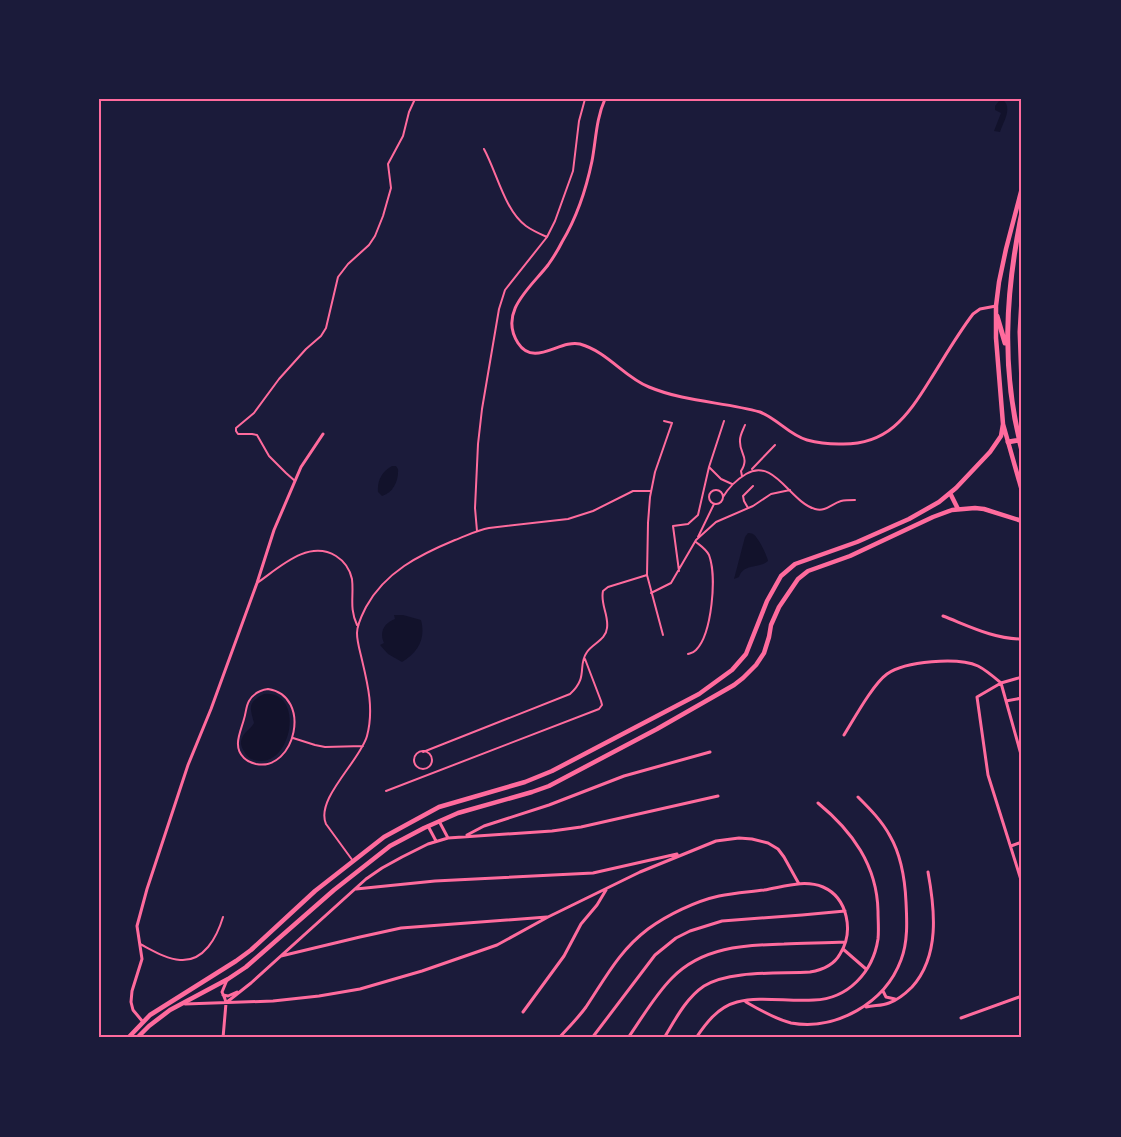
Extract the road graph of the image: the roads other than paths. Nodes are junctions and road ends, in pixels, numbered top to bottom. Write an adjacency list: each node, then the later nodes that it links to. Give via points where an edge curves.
1 (415, 99): 25 (street, via 403,136 388,164 391,188 383,216 369,245 338,277 323,333 236,429 239,434 257,435 269,456)
2 (585, 99): 7 (street, via 573,171)
3 (604, 99): 9 (street, via 577,214 552,259 513,311 513,332 525,351 543,353 581,344 649,387 674,396 760,412 809,441 858,444 879,438 905,417 973,314)
4 (484, 149): 7 (street, via 514,214 527,227)
5 (1022, 188): 9 (main road)
6 (1022, 212): 11 (highway, via 1009,288)
7 (547, 237): 38 (street, via 506,290 499,309 478,444)
8 (1022, 297): 12 (highway)
9 (996, 306): 10 (main road)
10 (997, 316): 11 (highway); 15 (main road)
11 (1008, 351): 18 (highway)
12 (1022, 387)
13 (664, 421): 29 (street, via 672,423)
14 (724, 421): 22 (street)
15 (1003, 424): 19 (main road); 31 (main road, via 994,448)
16 (745, 425): 24 (street, via 740,439 745,459)
17 (323, 434): 25 (street)
18 (1019, 440): 19 (highway); 21 (highway)
19 (1008, 442): 30 (main road)
20 (774, 445): 23 (street)
21 (1022, 451)
22 (709, 467): 26 (street); 40 (street, via 697,518 673,526)
23 (750, 472): 24 (street); 28 (street, via 769,473)
24 (742, 476): 26 (street)
25 (295, 481): 42 (street)
26 (732, 484): 32 (street)
27 (753, 486): 35 (street, via 743,496)
28 (790, 490): 33 (street, via 804,504 818,509); 35 (street, via 771,494)
29 (651, 491): 38 (street, via 633,491 568,519); 41 (street)
30 (1022, 491)
31 (950, 493): 36 (main road); 72 (main road, via 909,519 795,564 781,576 767,601 747,654 699,694 544,775 439,807 384,837)
32 (723, 497): 34 (street, via 720,504); 34 (street, via 718,490 711,492 709,498)
33 (855, 500)
34 (714, 504): 39 (street)
35 (748, 508): 39 (street, via 716,522)
36 (958, 509): 37 (main road, via 984,509); 64 (main road, via 803,575 779,607 761,658 734,686 549,786)
37 (1022, 521)
38 (477, 531): 45 (street, via 433,549 397,571 376,592)
39 (696, 541): 40 (street); 48 (street, via 709,557 713,597 703,638 697,649)
40 (679, 571): 43 (street, via 671,584)
41 (647, 575): 43 (street); 49 (street, via 603,591 606,632)
42 (257, 583): 45 (street, via 302,554 316,550 331,553 350,573 351,609); 82 (street, via 188,765 147,889 137,926)
43 (651, 593): 46 (street)
44 (943, 616): 47 (street, via 996,636)
45 (357, 626): 56 (street, via 370,708)
46 (663, 635)
47 (1022, 639)
48 (688, 654)
49 (584, 658): 57 (street, via 581,680 570,694); 60 (street, via 602,703 598,709)
50 (1022, 677): 51 (street)
51 (1001, 683): 53 (street); 54 (street, via 977,665 959,661 898,667 878,683); 70 (street, via 977,697 988,775)
52 (1022, 698): 53 (street)
53 (1006, 701): 59 (street)
54 (844, 735)
55 (293, 738): 55 (street, via 293,711 286,697 268,689 253,696 237,741 243,758 258,764 270,763 278,759); 56 (street, via 326,747)
56 (363, 746): 72 (street, via 338,781 324,818)
57 (423, 752): 57 (street, via 416,755 415,761 424,769 432,761)
58 (710, 752): 66 (street, via 624,776)
59 (1022, 758)
60 (386, 791)
61 (718, 796): 66 (street, via 574,828)
62 (858, 797): 88 (street, via 891,837 906,896 904,949 897,970)
63 (818, 803): 85 (street, via 851,835 872,875 878,904 878,937)
64 (439, 821): 65 (main road); 67 (street)
65 (429, 826): 68 (street); 86 (main road, via 379,854)
66 (465, 836): 67 (street)
67 (448, 838): 68 (street)
68 (436, 841): 77 (street, via 382,868)
69 (1022, 842): 70 (street)
70 (1011, 846): 74 (street)
71 (684, 853): 75 (street, via 729,839 768,843 784,856); 76 (street); 77 (street, via 593,873)
72 (354, 861): 91 (main road, via 251,950)
73 (928, 872): 92 (street, via 932,947 918,980)
74 (1022, 883)
75 (799, 884): 78 (street, via 827,889); 103 (street, via 716,897 676,912 649,928 620,955)
76 (607, 888): 80 (street); 97 (street)
77 (355, 889): 84 (street)
78 (845, 911): 81 (street); 104 (street, via 722,921 676,938 655,955)
79 (223, 917): 82 (street, via 213,941 190,959 176,959)
80 (548, 917): 84 (street, via 401,928); 94 (street, via 497,945 360,989)
81 (845, 942): 83 (street); 105 (street, via 751,945 697,959 664,986)
82 (140, 944): 99 (street, via 142,959 131,1002)
83 (843, 949): 85 (street); 106 (street, via 831,964 819,970 734,976 716,981 684,1006)
84 (279, 957): 87 (street)
85 (867, 970): 93 (street, via 855,985 839,995 815,1000)
86 (228, 979): 89 (street); 95 (main road)
87 (241, 991): 89 (street); 94 (street)
88 (883, 991): 92 (street, via 886,997); 96 (street)
89 (222, 994): 94 (street)
90 (1022, 996): 98 (street)
91 (177, 998): 95 (main road); 99 (main road)
92 (897, 999): 96 (street)
93 (744, 1001): 96 (street, via 776,1018 802,1024 843,1018); 107 (street, via 714,1015)
94 (226, 1003): 95 (street); 102 (street)
95 (181, 1004): 101 (main road)
96 (863, 1007)
97 (523, 1012)
98 (961, 1018)
99 (142, 1022): 100 (main road)
100 (128, 1038)
101 (137, 1038)
102 (223, 1038)
103 (559, 1038)
104 (592, 1038)
105 (628, 1038)
106 (664, 1038)
107 (696, 1038)

